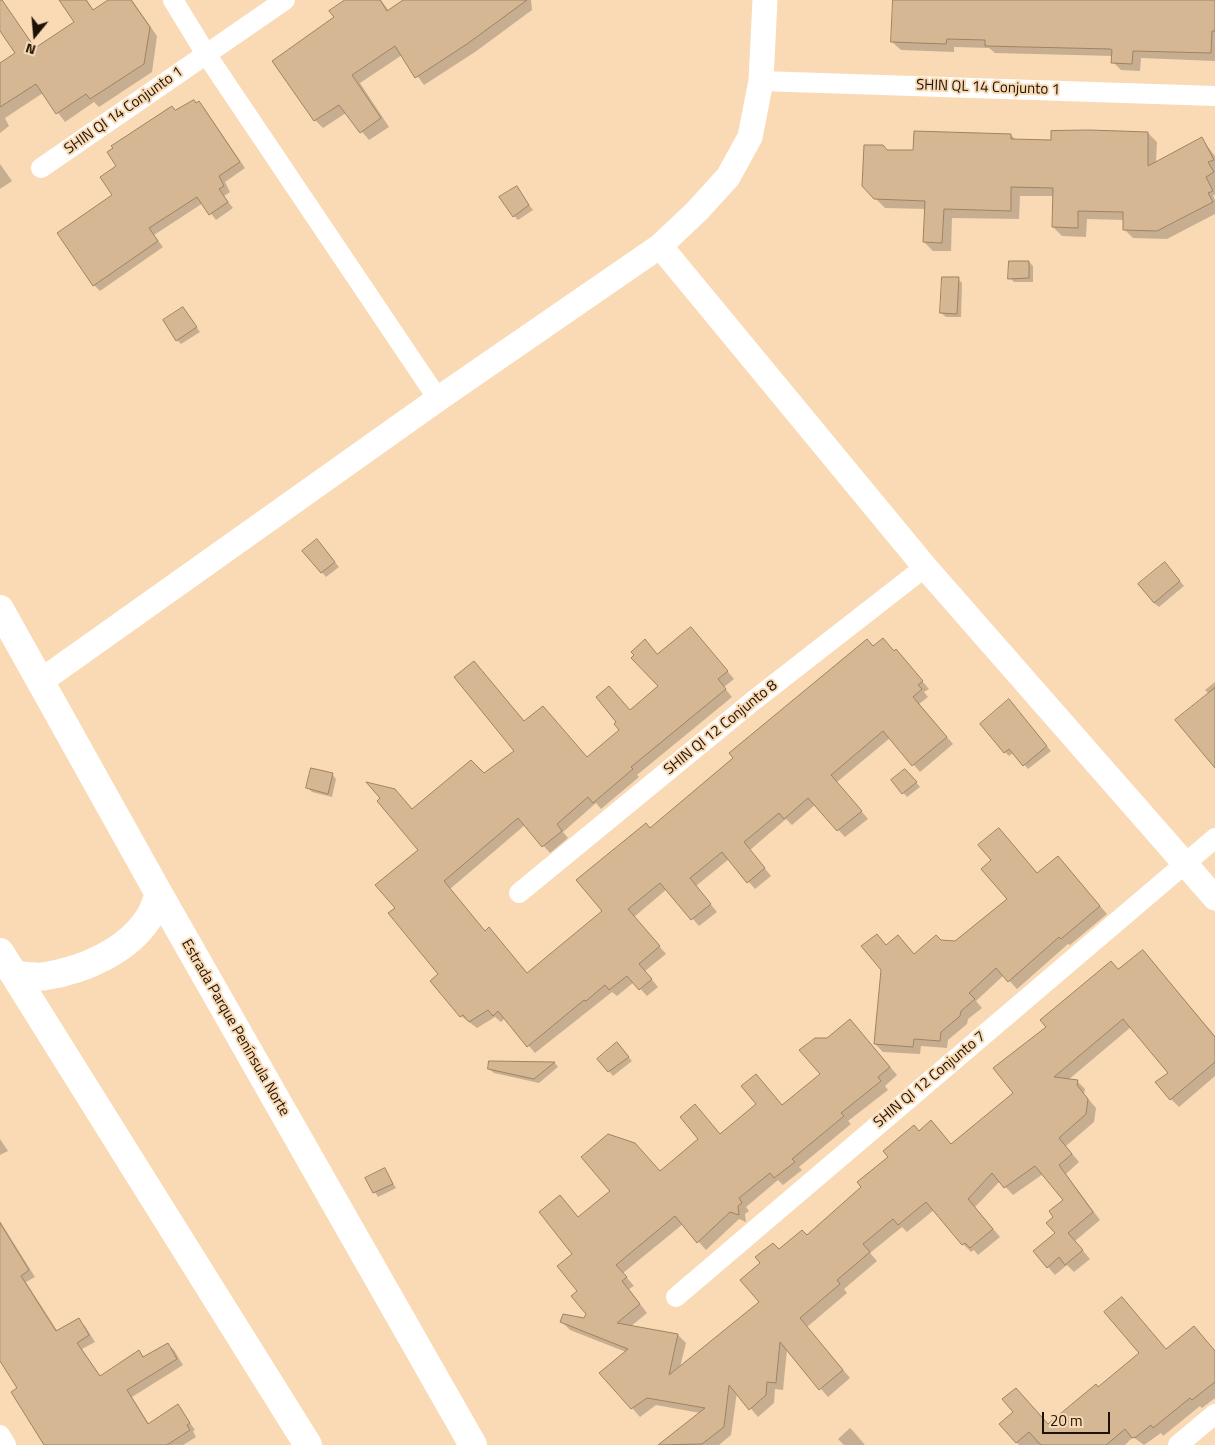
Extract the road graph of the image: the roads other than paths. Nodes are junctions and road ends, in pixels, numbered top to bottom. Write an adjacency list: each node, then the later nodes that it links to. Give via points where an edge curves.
1 (174, 0): 4 (street)
2 (285, 0): 4 (street, SHIN QI 14 Conjunto 1)
3 (765, 0): 5 (street)
4 (206, 54): 7 (street, SHIN QI 14 Conjunto 1); 9 (street)
5 (762, 81): 6 (street, SHIN QL 14 Conjunto 1); 8 (street, via 750,138 728,177)
6 (1215, 96)
7 (41, 168)
8 (660, 246): 9 (street); 10 (street)
9 (438, 399): 12 (street)
10 (926, 567): 14 (street); 15 (street, SHIN QI 12 Conjunto 8, via 753,701)
11 (0, 609): 12 (main road, Estrada Parque Península Norte)
12 (41, 680): 16 (main road, Estrada Parque Península Norte)
13 (1215, 838): 14 (street, SHIN QI 12 Conjunto 7)
14 (1185, 863): 17 (street); 19 (street, SHIN QI 12 Conjunto 7)
15 (519, 893)
16 (159, 894): 18 (main road, via 149,918 133,938 74,970 44,977); 24 (main road, Estrada Parque Península Norte)
17 (1215, 898)
18 (5, 960): 23 (main road)
19 (676, 1297)
20 (1215, 1414): 25 (street)
21 (0, 1436): 22 (street)
22 (6, 1445)
23 (308, 1445)
24 (474, 1445)
25 (1178, 1445)

